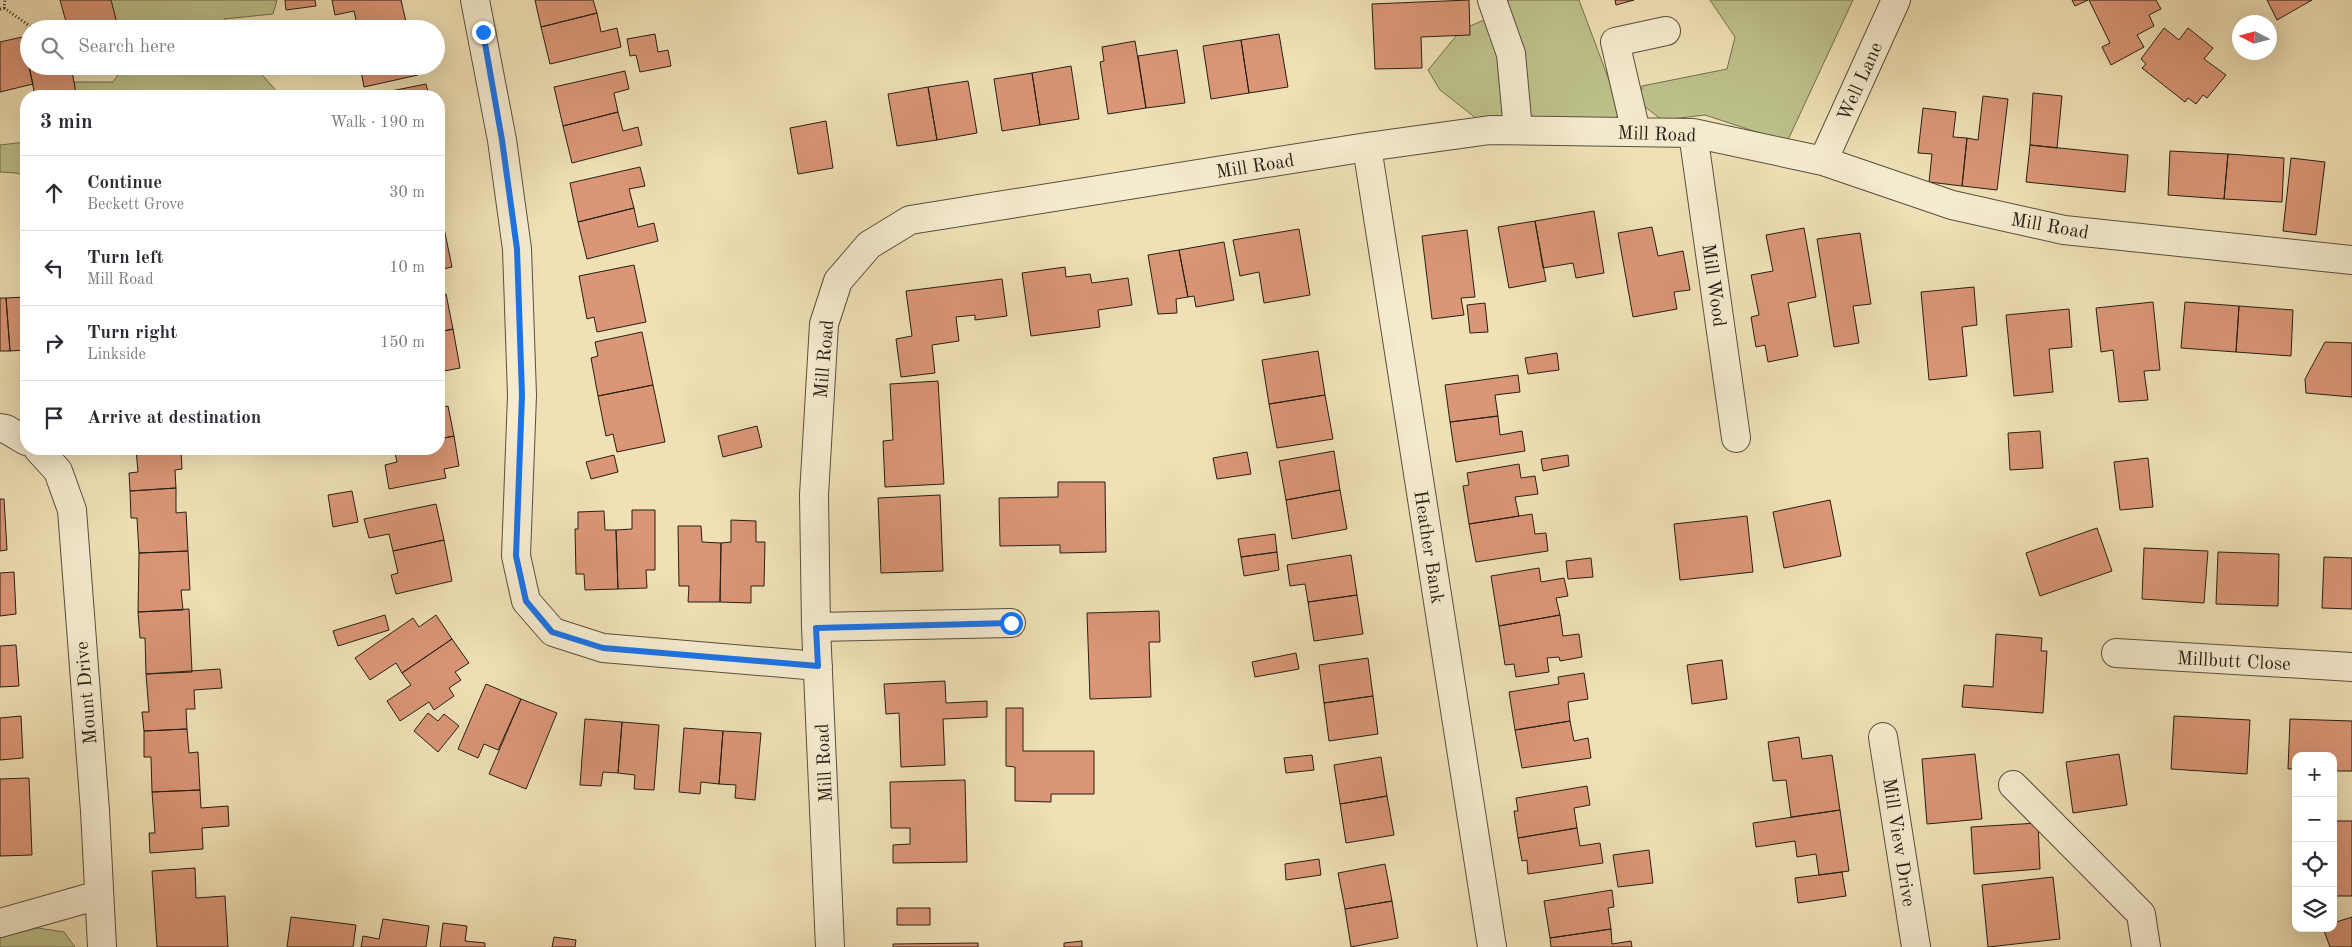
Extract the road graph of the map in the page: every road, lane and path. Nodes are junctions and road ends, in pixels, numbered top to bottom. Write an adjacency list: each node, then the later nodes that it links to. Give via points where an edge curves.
1 (5, 0): 5 (path)
2 (475, 0): 21 (street, via 502,140 517,249 522,395 516,556 526,601 552,632 603,648)
3 (1492, 0): 8 (street, via 1511,54)
4 (1896, 0): 12 (street, Well Lane)
5 (2, 9): 6 (path)
6 (20, 20)
7 (1666, 30): 9 (street, via 1615,42)
8 (1518, 130): 9 (street, Mill Road); 11 (street, Mill Road, via 1490,130)
9 (1636, 132): 10 (street, Mill Road)
10 (1693, 133): 12 (street, Mill Road); 16 (street, Mill Wood)
11 (1367, 147): 19 (street, Mill Road, via 910,220 868,245 838,281 824,324 814,495); 29 (street, Heather Bank)
12 (1823, 161): 13 (street, Mill Road, via 1952,205 2064,230)
13 (2352, 260)
14 (0, 428): 15 (street)
15 (20, 437)
16 (1736, 438)
17 (43, 455): 25 (street, Mount Drive, via 58,471 72,510)
18 (1011, 623): 19 (street)
19 (816, 628): 21 (street, Mill Road)
20 (2116, 653): 22 (street, Millbutt Close)
21 (818, 666): 28 (street, Mill Road)
22 (2352, 666)
23 (1883, 737): 30 (street, Mill View Drive)
24 (2013, 786): 31 (street, via 2141,914)
25 (100, 895): 26 (street); 27 (street, Mount Drive)
26 (0, 923)
27 (102, 947)
28 (830, 947)
29 (1492, 947)
30 (1916, 947)
31 (2146, 947)

